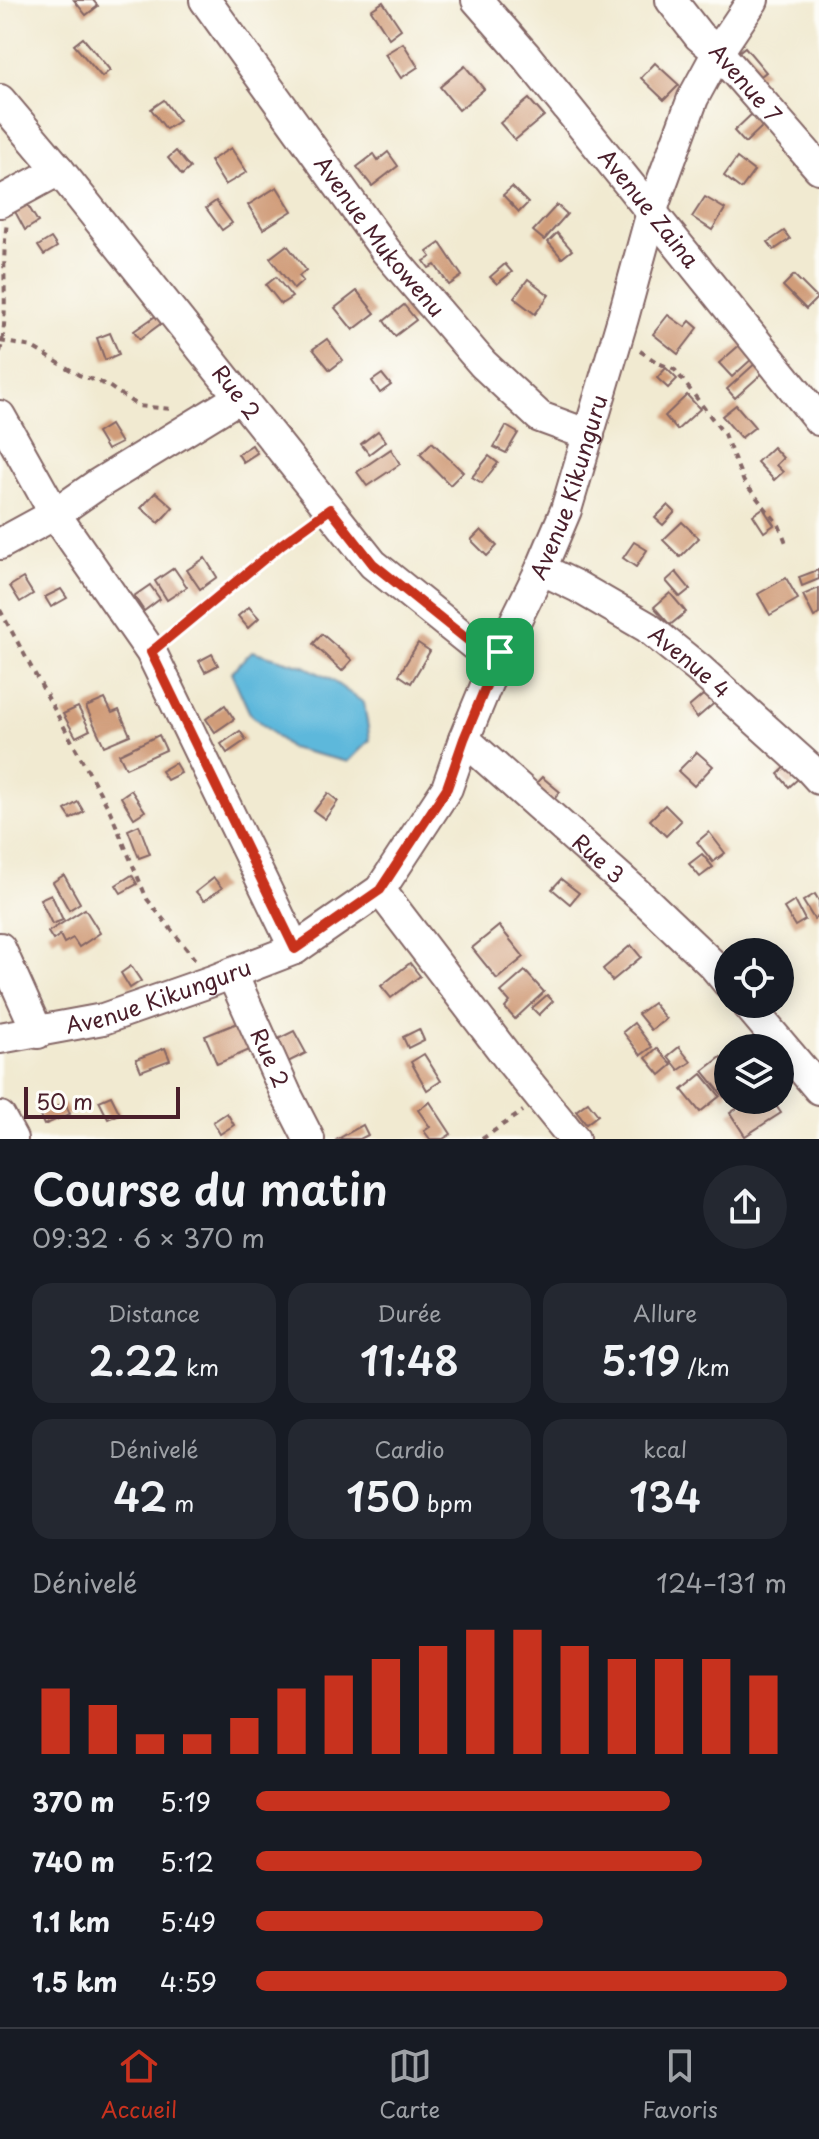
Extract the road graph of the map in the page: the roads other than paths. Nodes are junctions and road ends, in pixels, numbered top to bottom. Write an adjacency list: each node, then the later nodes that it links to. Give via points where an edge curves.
1 (205, 0): 14 (street, Avenue Mukowenu, via 386,251 483,364 540,417)
2 (477, 0): 10 (street, Avenue Zaina)
3 (671, 0): 5 (street, Avenue 7)
4 (753, 0): 5 (street, Avenue Kikunguru)
5 (718, 52): 7 (street, Avenue 7); 10 (street, Avenue Kikunguru, via 693,98)
6 (0, 100): 8 (street, Rue 2)
7 (819, 168)
8 (59, 170): 9 (street); 11 (street, Rue 2)
9 (6, 199)
10 (652, 213): 13 (street, Avenue Zaina); 14 (street, Avenue Kikunguru)
11 (228, 405): 15 (street); 18 (street, Rue 2, via 330,509 373,564 474,645)
12 (0, 416): 15 (street)
13 (819, 420)
14 (589, 435): 17 (street, Avenue Kikunguru)
15 (55, 514): 16 (street); 23 (street, via 151,652)
16 (0, 544)
17 (541, 569): 18 (street, Avenue Kikunguru); 20 (street, Avenue 4, via 647,627)
18 (500, 652): 19 (street, Avenue Kikunguru)
19 (464, 739): 21 (street, Avenue Kikunguru, via 447,788); 24 (street, Rue 3)
20 (819, 779)
21 (380, 890): 23 (street, Avenue Kikunguru); 33 (street)
22 (0, 948): 27 (street)
23 (295, 949): 25 (street, Avenue Kikunguru)
24 (714, 966)
25 (222, 978): 27 (street, Avenue Kikunguru, via 103,1019); 32 (street, Rue 2)
26 (759, 1018): 29 (street)
27 (38, 1033): 28 (street, Avenue Kikunguru)
28 (0, 1038)
29 (819, 1089)
30 (0, 1117): 31 (street)
31 (12, 1139)
32 (309, 1139)
33 (574, 1139)

